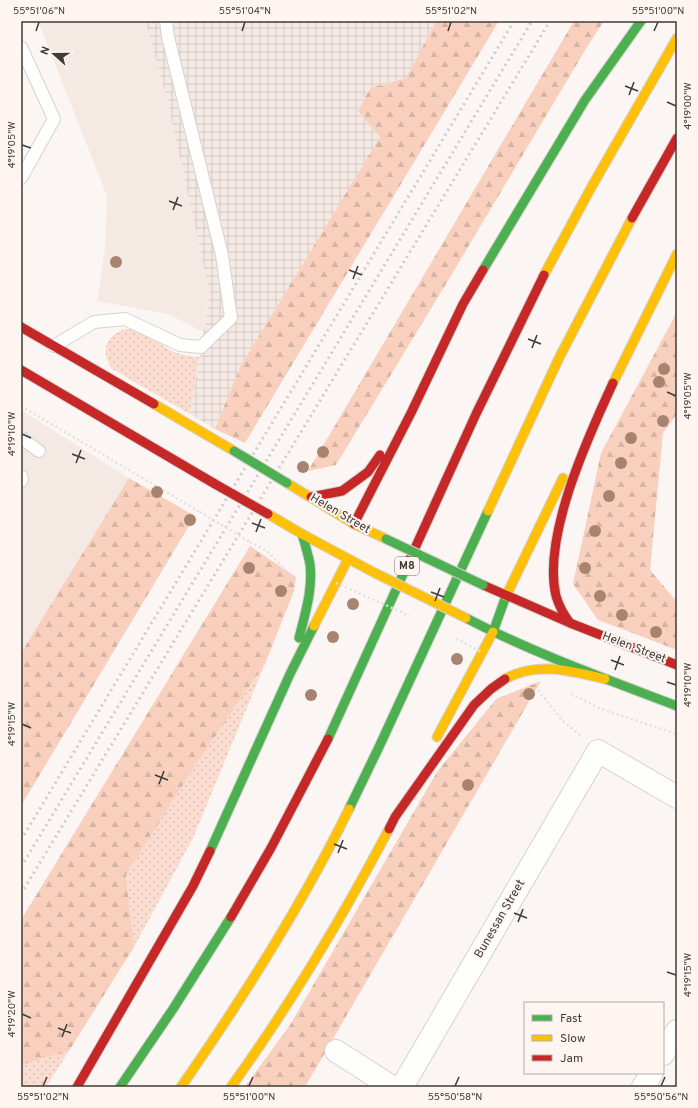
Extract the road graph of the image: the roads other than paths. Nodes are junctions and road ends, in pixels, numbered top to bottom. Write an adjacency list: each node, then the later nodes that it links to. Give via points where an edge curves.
1 (166, 21): 9 (lane, via 222,255 232,318 201,347 180,345 125,319 94,322)
2 (642, 21): 12 (main road, via 585,100 489,259 463,304)
3 (677, 38): 35 (main road, M8, via 568,229 517,328 430,513 346,702 279,835 183,994)
4 (21, 47): 6 (lane, via 54,119)
5 (677, 138): 36 (main road, via 638,207 560,358 334,839 282,933 230,1016)
6 (21, 178)
7 (677, 254): 11 (main road)
8 (21, 327): 9 (main road, Helen Street)
9 (54, 346): 17 (main road, Helen Street, bridge)
10 (21, 370): 19 (main road, bridge)
11 (600, 408): 21 (main road, via 553,496); 22 (main road, via 574,476 558,536 555,588 559,607)
12 (411, 413): 17 (main road, via 368,472 342,491); 18 (main road)
13 (21, 438): 14 (lane)
14 (39, 451)
15 (21, 476): 16 (lane)
16 (21, 482)
17 (312, 497): 18 (main road, Helen Street)
18 (353, 527): 21 (main road, Helen Street, bridge, via 386,539)
19 (302, 534): 20 (main road); 25 (main road, via 310,567 308,603)
20 (349, 556): 23 (main road, bridge, via 373,572); 25 (main road)
21 (506, 596): 22 (main road, Helen Street); 23 (main road)
22 (570, 623): 24 (main road, Helen Street)
23 (493, 632): 26 (main road); 29 (main road)
24 (677, 665)
25 (290, 674): 34 (main road, via 193,886)
26 (605, 679): 27 (main road); 29 (main road, via 579,672 537,667 514,673 501,680 474,705)
27 (677, 706)
28 (677, 797): 39 (street, Bunessan Street, via 598,751)
29 (395, 817): 37 (main road, via 353,896)
30 (677, 1031): 32 (street)
31 (336, 1051): 38 (street)
32 (664, 1052)
33 (651, 1074): 40 (street)
34 (77, 1087)
35 (120, 1087)
36 (181, 1087)
37 (231, 1087)
38 (392, 1087)
39 (402, 1087)
40 (643, 1087)

